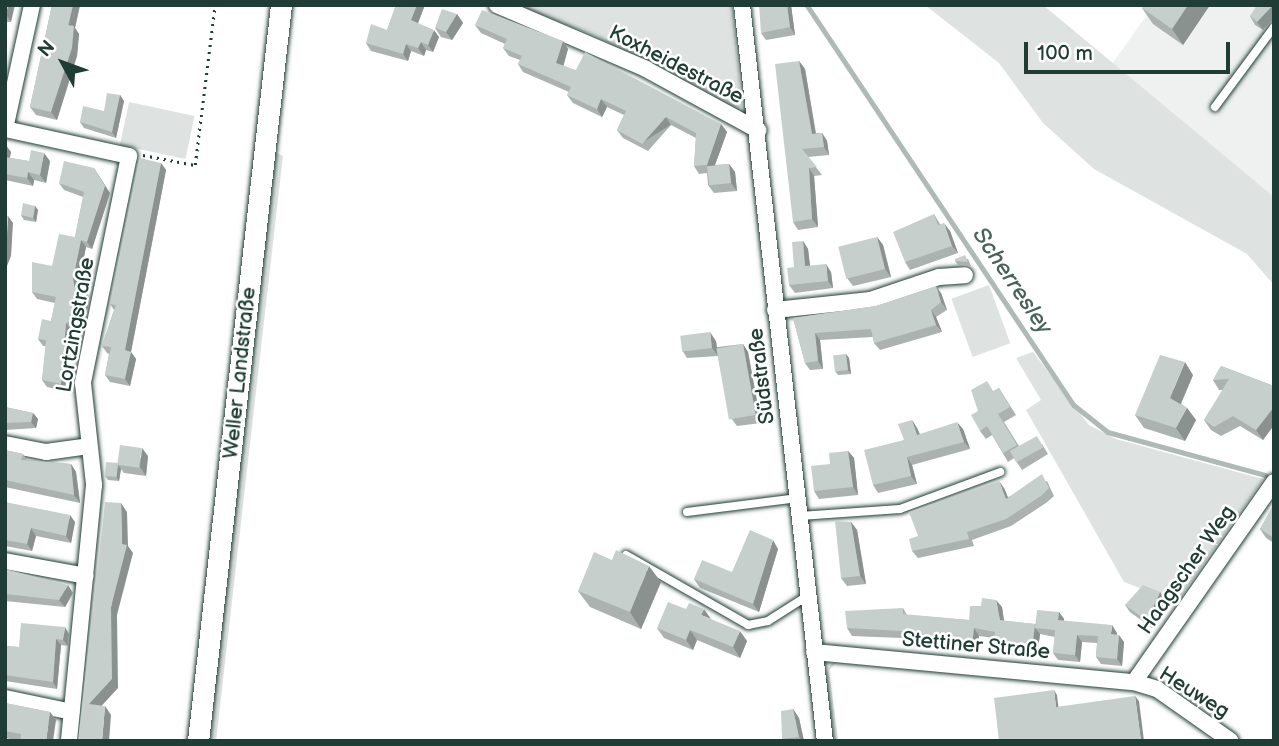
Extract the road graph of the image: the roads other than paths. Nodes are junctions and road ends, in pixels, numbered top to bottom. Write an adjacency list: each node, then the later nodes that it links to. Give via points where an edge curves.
1 (32, 5): 7 (street)
2 (281, 5): 27 (main road, Weller Landstraße)
3 (497, 5): 8 (street, Koxheidestraße, via 646,69)
4 (742, 5): 8 (street, Südstraße)
5 (1274, 27): 6 (lane)
6 (1215, 107)
7 (5, 129): 12 (street, Lortzingstraße, via 129,156 83,383)
8 (758, 130): 10 (street, Südstraße)
9 (965, 275): 10 (street, via 870,300)
10 (775, 310): 15 (street, Südstraße)
11 (5, 444): 12 (street, via 46,452)
12 (89, 446): 20 (street, Lortzingstraße, via 94,485)
13 (1000, 472): 17 (lane, via 900,509)
14 (1274, 482): 23 (street, Haagscher Weg)
15 (798, 498): 16 (lane); 17 (street, Südstraße)
16 (687, 512)
17 (800, 516): 21 (street, Südstraße)
18 (625, 555): 21 (lane, via 748,625 768,621)
19 (5, 561): 20 (street)
20 (86, 576): 25 (street, Lortzingstraße)
21 (809, 595): 22 (street, Südstraße)
22 (814, 652): 23 (street, Stettiner Straße); 28 (street, Südstraße)
23 (1134, 682): 29 (street, Heuweg, via 1157,690)
24 (5, 698): 25 (street)
25 (72, 712): 26 (street, Lortzingstraße)
26 (69, 741)
27 (198, 741)
28 (825, 741)
29 (1231, 741)

